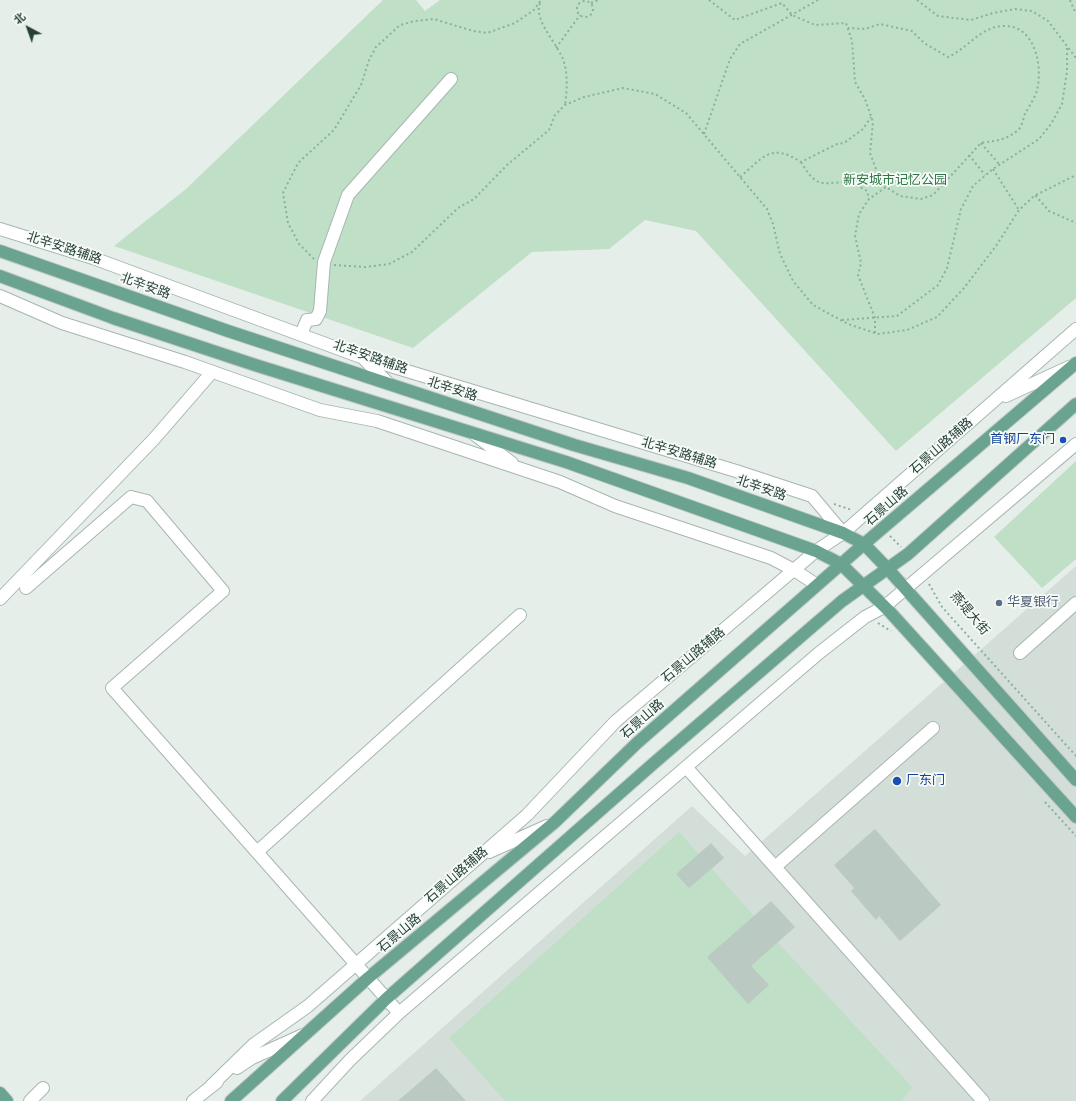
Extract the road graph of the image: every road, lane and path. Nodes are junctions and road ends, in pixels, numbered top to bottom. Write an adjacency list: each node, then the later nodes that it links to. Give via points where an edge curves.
1 (541, 0): 12 (path, via 539,7 545,30); 34 (path, via 534,10 516,23 488,33 434,19 415,21 400,25 376,47 361,85 334,130 298,163 283,193 288,223 298,244 313,258)
2 (598, 0): 7 (path)
3 (709, 0): 9 (path, via 735,20 776,3 782,3)
4 (818, 0): 9 (path)
5 (917, 0): 13 (path, via 938,16 971,20 993,12 1014,9 1032,11 1048,21)
6 (1070, 0): 10 (path)
7 (591, 4): 8 (path, via 593,10 589,15); 8 (path, via 588,1 580,2 576,8)
8 (580, 14): 12 (path)
9 (792, 14): 11 (path, via 815,25 846,23); 18 (path, via 740,44 730,58)
10 (1076, 14)
11 (848, 28): 17 (path, via 852,41 855,82 865,99); 19 (path, via 865,29 880,24 912,31 924,43 948,57 959,52 989,29 1005,26 1021,30 1032,43 1040,70 1037,91 1019,129 1003,140)
12 (556, 48): 16 (path, via 563,60 568,81)
13 (1067, 48): 14 (path); 22 (path, via 1067,71 1062,104 1051,124 1039,139)
14 (1076, 58)
15 (451, 79): 34 (street, via 348,195)
16 (565, 105): 18 (path, via 584,97 623,88 655,94 686,113); 34 (path, via 555,115 549,130 507,165 474,199 458,208 412,252 389,264 365,267 336,266)
17 (871, 117): 21 (path, via 864,129 844,143); 27 (path, via 873,122 870,154)
18 (704, 134): 26 (path)
19 (981, 143): 20 (path); 22 (path)
20 (969, 155): 24 (path); 27 (path, via 934,195 921,199 900,196)
21 (801, 162): 26 (path, via 792,156 775,152 761,157); 29 (path, via 807,173 817,182 854,184 867,191)
22 (999, 164): 23 (path)
23 (993, 169): 24 (path); 30 (path)
24 (985, 175): 37 (path, via 973,186 961,208 947,268 938,285 897,316)
25 (1076, 175): 28 (path)
26 (740, 177): 38 (path, via 767,210 780,254 793,281 813,304)
27 (886, 187): 29 (path)
28 (1035, 195): 30 (path); 31 (path, via 1049,211)
29 (868, 199): 37 (path, via 859,214 855,236 861,263 858,275)
30 (1019, 210): 41 (path, via 964,288 937,317 907,330)
31 (1076, 223)
32 (0, 229): 40 (street, 北辛安路辅路, via 93,258)
33 (0, 251): 45 (main road, 北辛安路)
34 (324, 262): 40 (street, via 320,311 316,319 307,320)
35 (0, 276): 48 (main road, via 113,318 240,360)
36 (0, 296): 44 (street, via 62,323)
37 (875, 318): 38 (path); 41 (path)
38 (842, 320): 41 (path)
39 (1076, 329): 46 (street, 石景山路辅路)
40 (301, 334): 42 (street, 北辛安路辅路)
41 (875, 334)
42 (361, 357): 45 (street); 51 (street, 北辛安路辅路)
43 (1076, 363): 46 (street); 53 (main road, 石景山路)
44 (212, 372): 50 (street, via 320,410 377,421); 66 (street, via 154,438)
45 (389, 384): 54 (main road, 北辛安路, via 574,445 688,478)
46 (994, 402): 52 (street, 石景山路辅路)
47 (1076, 404): 57 (main road)
48 (468, 430): 50 (street); 56 (main road)
49 (1076, 444): 61 (street)
50 (520, 469): 60 (street, via 560,482 615,506 771,558)
51 (812, 496): 52 (path); 54 (street)
52 (864, 514): 54 (street, 石景山路辅路)
53 (882, 529): 55 (main road, 石景山路); 57 (path)
54 (843, 532): 55 (main road, 北辛安路); 56 (street, 石景山路辅路)
55 (864, 544): 58 (main road, 石景山路); 59 (main road, 北辛安路)
56 (816, 551): 58 (main road); 60 (street, 石景山路辅路)
57 (908, 554): 59 (main road)
58 (841, 564): 62 (main road); 63 (main road, 石景山路)
59 (887, 568): 62 (main road); 65 (main road)
60 (794, 570): 63 (street); 82 (street, 石景山路辅路, via 616,721 527,815)
61 (924, 574): 65 (street); 74 (path, 燕堤大街, via 942,607)
62 (863, 585): 68 (main road); 86 (main road, via 666,753)
63 (817, 586): 79 (main road, 石景山路, via 637,743)
64 (26, 588): 81 (street, via 131,498 147,502 223,591 112,688)
65 (905, 589): 68 (street); 76 (main road)
66 (0, 599)
67 (1076, 603): 72 (street)
68 (884, 607): 70 (street); 78 (main road)
69 (520, 615): 81 (street)
70 (865, 617): 71 (path); 75 (street)
71 (894, 632)
72 (1020, 653)
73 (933, 728): 83 (street)
74 (1076, 756)
75 (686, 767): 83 (street); 87 (street)
76 (1076, 780)
77 (1040, 796): 80 (path)
78 (1076, 817)
79 (555, 822): 82 (street); 85 (main road, 石景山路)
80 (1076, 836)
81 (257, 852): 84 (street)
82 (482, 855): 84 (street, 石景山路辅路)
83 (775, 866): 98 (street)
84 (356, 965): 85 (street); 89 (street, 石景山路辅路, via 308,1006 253,1045)
85 (368, 978): 86 (street); 88 (main road, 石景山路)
86 (386, 999): 87 (street); 96 (main road)
87 (399, 1013): 97 (street)
88 (309, 1032): 89 (street, via 252,1058); 95 (main road, 石景山路)
89 (211, 1086): 94 (street)
90 (43, 1088): 93 (street)
91 (0, 1093): 92 (main road)
92 (7, 1101)
93 (30, 1101)
94 (193, 1101)
95 (231, 1101)
96 (282, 1101)
97 (312, 1101)
98 (983, 1101)

